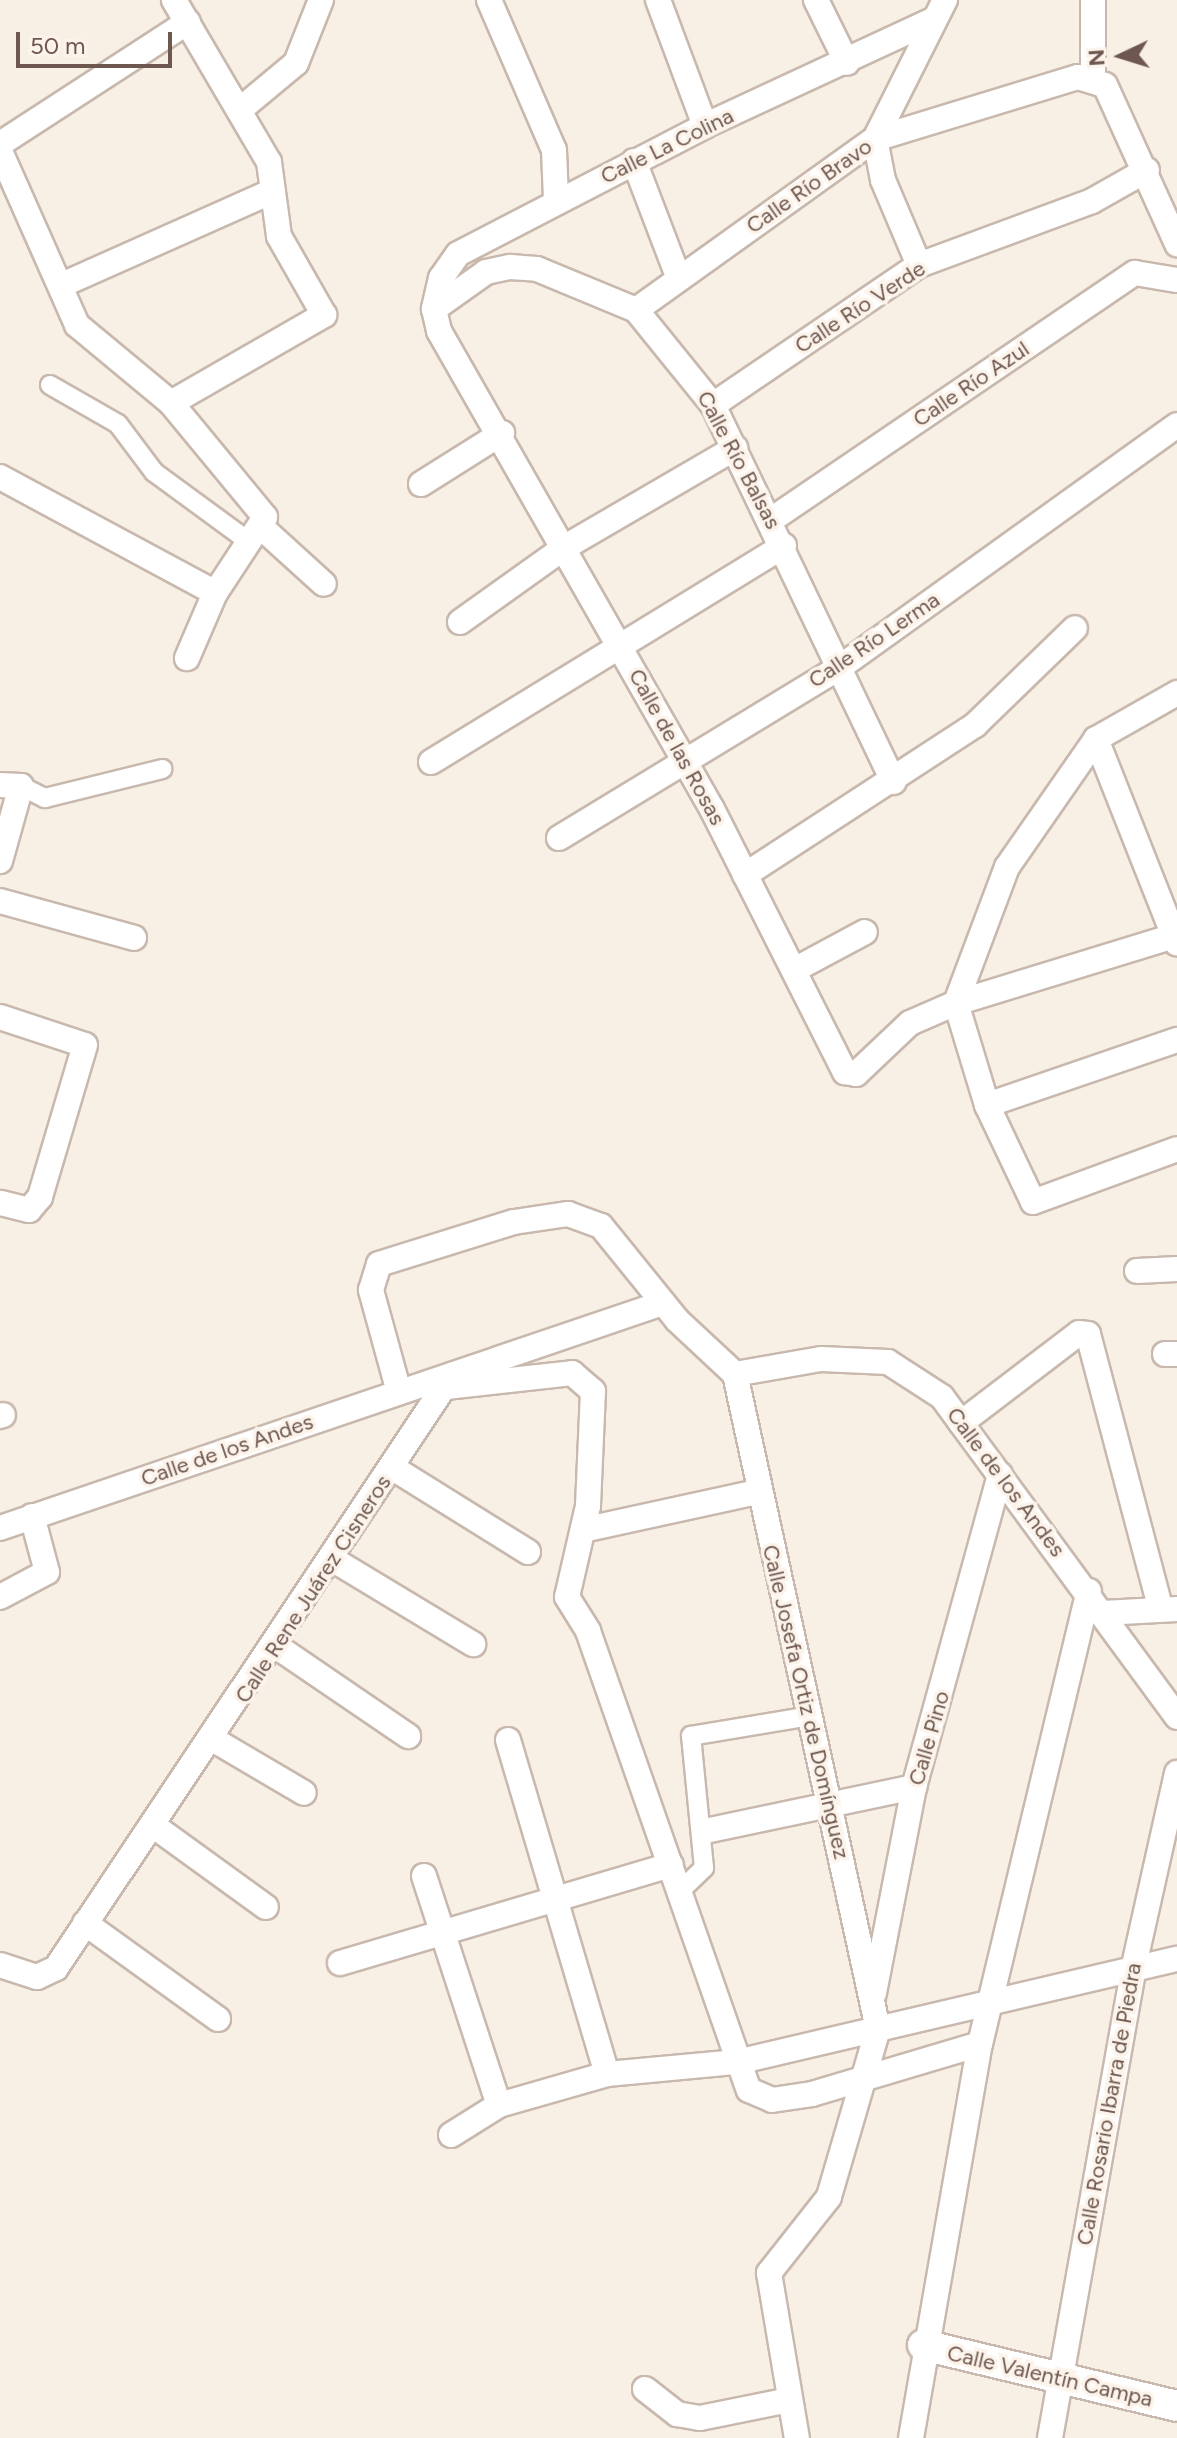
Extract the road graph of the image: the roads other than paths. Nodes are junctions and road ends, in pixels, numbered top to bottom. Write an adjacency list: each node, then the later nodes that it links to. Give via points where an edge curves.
1 (174, 0): 8 (street)
2 (321, 0): 11 (street, via 296,63)
3 (489, 0): 19 (street, via 554,150)
4 (658, 0): 12 (street)
5 (816, 0): 9 (street)
6 (1093, 0): 10 (street)
7 (940, 9): 9 (street, Calle La Colina); 13 (street, Calle La Colina)
8 (188, 22): 11 (street); 14 (street)
9 (847, 63): 12 (street, Calle La Colina)
10 (1093, 79): 13 (street, Calle Río Bravo, via 1078,77); 17 (street, via 1105,85)
11 (242, 108): 18 (street, via 269,162)
12 (705, 126): 16 (street, Calle La Colina)
13 (875, 139): 21 (street, via 883,180); 22 (street, Calle Río Bravo)
14 (0, 144)
15 (0, 151): 24 (street)
16 (634, 161): 19 (street, Calle La Colina); 22 (street)
17 (1147, 170): 20 (street); 21 (street, Calle Río Verde, via 1092,201)
18 (271, 192): 24 (street); 28 (street, via 279,236 324,315)
19 (556, 200): 25 (street, Calle La Colina, via 458,254 441,278)
20 (1177, 244)
21 (919, 265): 29 (street, Calle Río Verde)
22 (679, 279): 26 (street, Calle Río Bravo)
23 (1177, 280): 35 (street, Calle Río Azul, via 1135,273)
24 (64, 284): 28 (street, via 77,325)
25 (434, 309): 26 (street, Calle Río Balsas, via 486,272 510,267 537,269); 31 (street, Calle de las Rosas, via 439,331)
26 (636, 310): 29 (street, Calle Río Balsas)
27 (50, 385): 36 (street, via 118,424 154,472)
28 (171, 403): 36 (street)
29 (713, 405): 32 (street, Calle Río Balsas)
30 (1177, 425): 45 (street, Calle Río Lerma)
31 (502, 433): 34 (street); 38 (street, Calle de las Rosas)
32 (735, 448): 35 (street, Calle Río Balsas); 38 (street)
33 (0, 477): 40 (street)
34 (421, 484)
35 (771, 520): 37 (street, Calle Río Balsas)
36 (258, 528): 39 (street); 40 (street)
37 (784, 546): 43 (street); 45 (street, Calle Río Balsas)
38 (565, 547): 41 (street); 43 (street, Calle de las Rosas)
39 (324, 584)
40 (215, 593): 44 (street)
41 (460, 622)
42 (1075, 628): 51 (street, via 975,725)
43 (621, 644): 48 (street, Calle de las Rosas); 49 (street)
44 (187, 658)
45 (843, 665): 48 (street, Calle Río Lerma); 51 (street, Calle Río Balsas)
46 (1177, 693): 47 (street)
47 (1096, 739): 59 (street); 61 (street, via 1007,867)
48 (683, 760): 53 (street, Calle Río Lerma); 55 (street, Calle de las Rosas)
49 (431, 762)
50 (162, 769): 52 (street, via 45,798)
51 (894, 782): 55 (street)
52 (11, 786): 54 (street)
53 (559, 838)
54 (0, 861)
55 (745, 875): 60 (street, Calle de las Rosas)
56 (0, 901): 58 (street)
57 (865, 932): 60 (street)
58 (134, 938)
59 (1175, 940): 61 (street)
60 (796, 969): 61 (street, Calle de las Rosas, via 845,1072 856,1074 910,1023)
61 (956, 1003): 64 (street)
62 (0, 1017): 66 (street, via 85,1045 40,1197 29,1210)
63 (1177, 1040): 64 (street)
64 (987, 1105): 65 (street, via 1033,1202)
65 (1177, 1149)
66 (0, 1203)
67 (1177, 1269): 68 (street)
68 (1137, 1271)
69 (663, 1303): 70 (street); 71 (street); 72 (street, via 601,1226 568,1214 514,1222 379,1264 371,1275)
70 (735, 1374): 73 (street, Calle de los Andes, via 821,1359 888,1362 942,1397); 76 (street, Calle Josefa Ortiz de Domínguez)
71 (450, 1380): 72 (street, Calle de los Andes); 74 (street, Calle Rene Juárez Cisneros); 79 (street, via 572,1373 587,1381 593,1391)
72 (399, 1392): 77 (street, Calle de los Andes)
73 (961, 1423): 75 (street, Calle de los Andes); 84 (street, via 1079,1333 1088,1334)
74 (393, 1468): 80 (street); 81 (street, Calle Rene Juárez Cisneros)
75 (1000, 1475): 82 (street, Calle de los Andes); 94 (street, Calle Pino)
76 (758, 1492): 79 (street); 88 (street, Calle Josefa Ortiz de Domínguez)
77 (32, 1516): 78 (street, Calle de los Andes); 83 (street, via 47,1572)
78 (0, 1528)
79 (583, 1530): 99 (street, via 567,1597 588,1631)
80 (528, 1552)
81 (332, 1559): 86 (street); 87 (street, Calle Rene Juárez Cisneros)
82 (1089, 1591): 85 (street, Calle de los Andes); 111 (street, via 1023,1844)
83 (0, 1597)
84 (1169, 1609): 85 (street)
85 (1103, 1613): 89 (street, Calle de los Andes)
86 (473, 1644)
87 (276, 1646): 90 (street); 91 (street, Calle Rene Juárez Cisneros)
88 (811, 1716): 96 (street, Calle Josefa Ortiz de Domínguez); 98 (street, via 691,1736)
89 (1177, 1717)
90 (408, 1736)
91 (214, 1740): 95 (street); 97 (street, Calle Rene Juárez Cisneros)
92 (508, 1740): 102 (street)
93 (1177, 1773): 109 (street, Calle Rosario Ibarra de Piedra)
94 (914, 1787): 96 (street); 110 (street, Calle Pino)
95 (304, 1793)
96 (832, 1804): 98 (street); 110 (street, Calle Josefa Ortiz de Domínguez)
97 (154, 1826): 103 (street); 104 (street, Calle Rene Juárez Cisneros)
98 (705, 1831): 101 (street, via 704,1868)
99 (671, 1865): 101 (street); 102 (street)
100 (424, 1876): 105 (street)
101 (679, 1892): 115 (street)
102 (556, 1899): 105 (street); 116 (street)
103 (266, 1907)
104 (85, 1923): 108 (street, Calle Rene Juárez Cisneros, via 56,1968 37,1977); 112 (street)
105 (441, 1933): 107 (street); 118 (street)
106 (1177, 1959): 109 (street)
107 (340, 1963)
108 (0, 1965)
109 (1133, 1970): 111 (street); 121 (street, Calle Rosario Ibarra de Piedra)
110 (872, 2004): 113 (street, Calle Josefa Ortiz de Domínguez)
111 (990, 2008): 113 (street); 114 (street)
112 (218, 2019)
113 (878, 2029): 115 (street); 117 (street)
114 (980, 2044): 117 (street); 120 (street)
115 (737, 2062): 116 (street); 117 (street, via 758,2098)
116 (607, 2074): 118 (street)
117 (869, 2079): 123 (street, via 829,2197 769,2273)
118 (499, 2105): 119 (street)
119 (451, 2135)
120 (923, 2345): 121 (street, Calle Valentín Campa); 126 (street)
121 (1059, 2382): 124 (street, Calle Valentín Campa); 127 (street, Calle Rosario Ibarra de Piedra)
122 (645, 2389): 123 (street, via 677,2414 700,2418)
123 (789, 2400): 125 (street)
124 (1177, 2406)
125 (797, 2438)
126 (911, 2438)
127 (1050, 2438)

